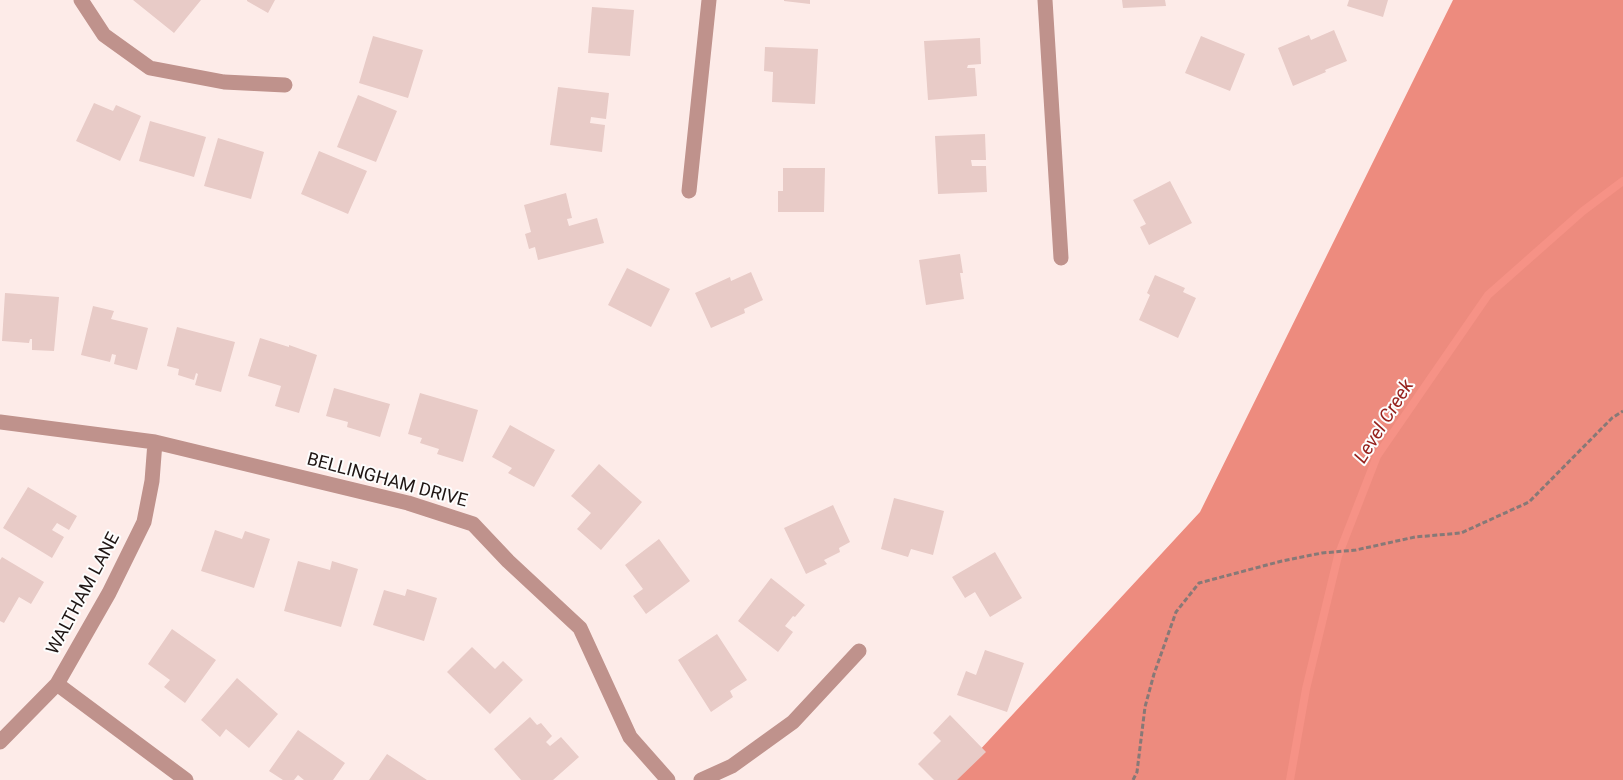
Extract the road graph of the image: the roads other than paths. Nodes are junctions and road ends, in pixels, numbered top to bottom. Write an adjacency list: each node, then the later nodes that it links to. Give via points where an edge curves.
1 (81, 0): 4 (street, via 104,35 150,68 224,82)
2 (709, 0): 5 (street)
3 (1045, 0): 6 (street)
4 (285, 85)
5 (690, 191)
6 (1061, 258)
7 (0, 422): 8 (street, BELLINGHAM DRIVE)
8 (155, 442): 10 (street, WALTHAM LANE, via 144,522 104,602); 13 (street, BELLINGHAM DRIVE, via 408,502 473,524 508,562 580,628 630,737)
9 (859, 651): 14 (street, via 793,722 732,766)
10 (57, 684): 11 (street, WALTHAM LANE); 12 (street)
11 (0, 742)
12 (186, 780)
13 (668, 780)
14 (701, 780)

